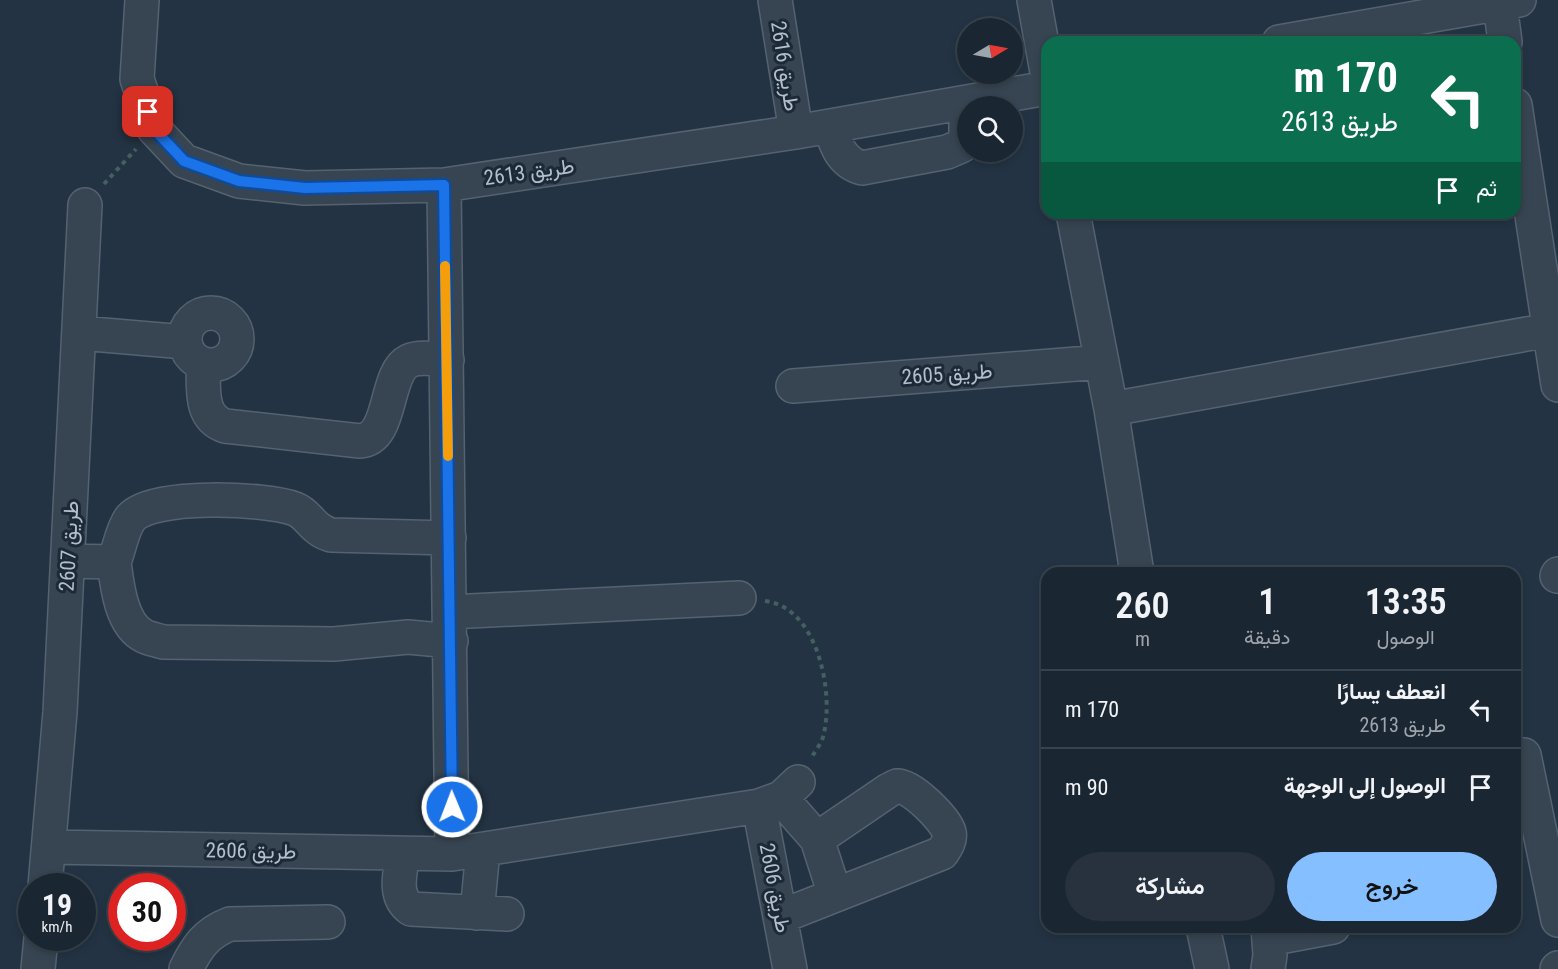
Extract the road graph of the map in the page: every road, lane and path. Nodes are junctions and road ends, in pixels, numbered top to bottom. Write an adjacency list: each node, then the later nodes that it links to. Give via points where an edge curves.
1 (142, 0): 12 (street, طريق 2613, via 137,79)
2 (775, 0): 13 (street, طريق 2616)
3 (1034, 0): 7 (street)
4 (1509, 2): 5 (street); 6 (street)
5 (1314, 36)
6 (1506, 36)
7 (1041, 39)
8 (1041, 89): 9 (street, طريق 2613)
9 (1004, 96)
10 (957, 105): 11 (street, طريق 2613)
11 (830, 126): 13 (street, طريق 2613); 15 (street, via 837,148 850,165 862,168)
12 (154, 129): 16 (street, طريق 2613, via 184,161 239,181 305,188); 17 (path)
13 (796, 132): 16 (street, طريق 2613)
14 (1521, 145): 19 (street)
15 (957, 148)
16 (444, 185): 21 (street)
17 (85, 205): 20 (street, طريق 2607)
18 (1074, 219): 22 (street)
19 (1549, 330): 24 (street); 25 (street)
20 (80, 333): 21 (street, via 194,353 206,409 217,423 360,441 376,434 403,365 414,359); 27 (street, طريق 2607)
21 (447, 360): 26 (street)
22 (1102, 362): 23 (street, طريق 2605); 25 (street)
23 (793, 386)
24 (1558, 386)
25 (1111, 409): 29 (street)
26 (449, 537): 28 (street, via 331,535 319,532 298,510 282,505 201,500 144,508 130,519); 31 (street)
27 (68, 561): 28 (street); 36 (street, طريق 2607)
28 (114, 562): 31 (street, via 118,590 129,620 142,636 163,642 334,644 408,637)
29 (1136, 567)
30 (740, 598): 31 (street); 33 (path, via 779,603 803,623 822,664 827,703 823,738)
31 (451, 627): 37 (street)
32 (1524, 755): 34 (street)
33 (779, 795): 35 (street); 37 (street, طريق 2606); 41 (street, طريق 2606)
34 (1547, 814): 42 (street)
35 (817, 839): 40 (street); 40 (street, via 898,786 939,815 949,832 942,853)
36 (49, 847): 38 (street, طريق 2606); 39 (street, طريق 2607)
37 (468, 852): 38 (street, طريق 2606); 38 (street, via 492,914 411,909 403,904 399,895)
38 (403, 854)
39 (46, 873)
40 (835, 895): 41 (street)
41 (780, 917): 50 (street, طريق 2606)
42 (1558, 920)
43 (328, 922): 49 (street, via 230,924 205,938)
44 (1204, 933): 51 (street)
45 (1311, 933): 46 (street)
46 (1268, 945)
47 (40, 951): 48 (street)
48 (38, 969)
49 (186, 969)
50 (790, 969)
51 (1212, 969)

